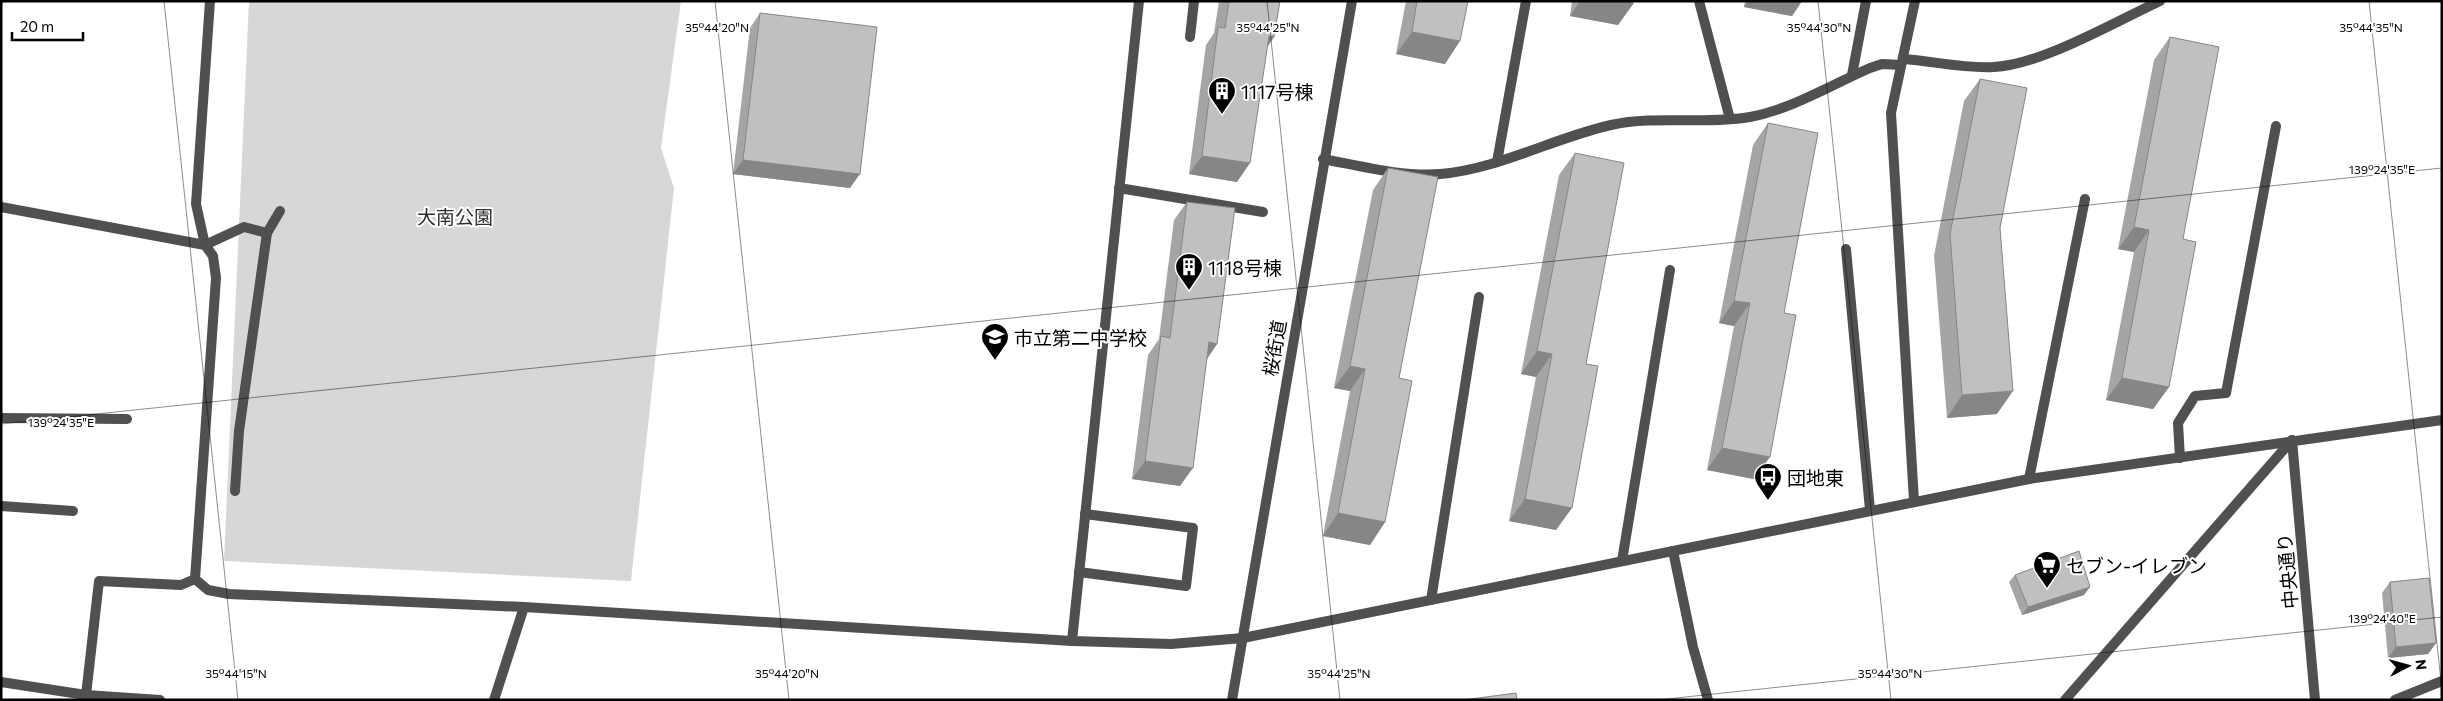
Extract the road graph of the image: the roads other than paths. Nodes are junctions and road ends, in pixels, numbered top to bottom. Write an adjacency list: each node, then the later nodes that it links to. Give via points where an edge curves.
1 (210, 1): 23 (street, via 196,204)
2 (1139, 1): 17 (street)
3 (1194, 1): 10 (street)
4 (1352, 1): 15 (street, 桜街道)
5 (1526, 1): 16 (street)
6 (1699, 1): 13 (street)
7 (1866, 1): 12 (street)
8 (1915, 1): 11 (street)
9 (2160, 1): 11 (street, via 2042,55 2012,65 1993,67)
10 (1190, 36)
11 (1902, 62): 12 (street, via 1882,64); 34 (street, via 1891,113)
12 (1852, 75): 13 (street, via 1792,104)
13 (1730, 119): 16 (street, via 1655,120 1611,125)
14 (2276, 126): 31 (street, via 2226,393 2195,396 2178,423)
15 (1324, 159): 16 (street, via 1417,174 1461,172); 45 (street, 桜街道)
16 (1497, 162)
17 (1119, 188): 21 (street); 38 (street)
18 (2085, 200): 32 (street)
19 (1, 207): 23 (street)
20 (280, 210): 22 (street)
21 (1263, 212)
22 (267, 233): 23 (street, via 244,227); 33 (street, via 239,431)
23 (205, 245): 42 (street, via 213,256 216,278)
24 (1846, 248): 36 (street)
25 (1670, 270): 40 (street)
26 (1479, 297): 43 (street)
27 (1, 418): 28 (street)
28 (127, 419)
29 (2442, 420): 30 (street)
30 (2292, 440): 31 (street); 56 (street); 57 (street, 中央通り)
31 (2180, 458): 32 (street)
32 (2029, 479): 34 (street)
33 (235, 491)
34 (1914, 501): 36 (street)
35 (1, 506): 37 (street)
36 (1870, 510): 39 (street)
37 (73, 511)
38 (1085, 514): 41 (street); 41 (street, via 1194,528 1186,586)
39 (1673, 551): 40 (street); 55 (street, via 1693,648)
40 (1622, 561): 43 (street)
41 (1079, 572): 46 (street)
42 (195, 579): 44 (street, via 208,590 229,594); 49 (street, via 181,585 99,581)
43 (1430, 600): 45 (street)
44 (524, 608): 46 (street); 52 (street)
45 (1243, 638): 46 (street, via 1171,644); 54 (street, 桜街道)
46 (1072, 640)
47 (2442, 681): 58 (street)
48 (1, 682): 49 (street)
49 (86, 695): 50 (street)
50 (118, 699): 51 (street)
51 (160, 700)
52 (494, 700)
53 (1226, 700): 54 (street)
54 (1232, 700)
55 (1708, 700)
56 (2065, 700)
57 (2315, 700)
58 (2395, 700)

